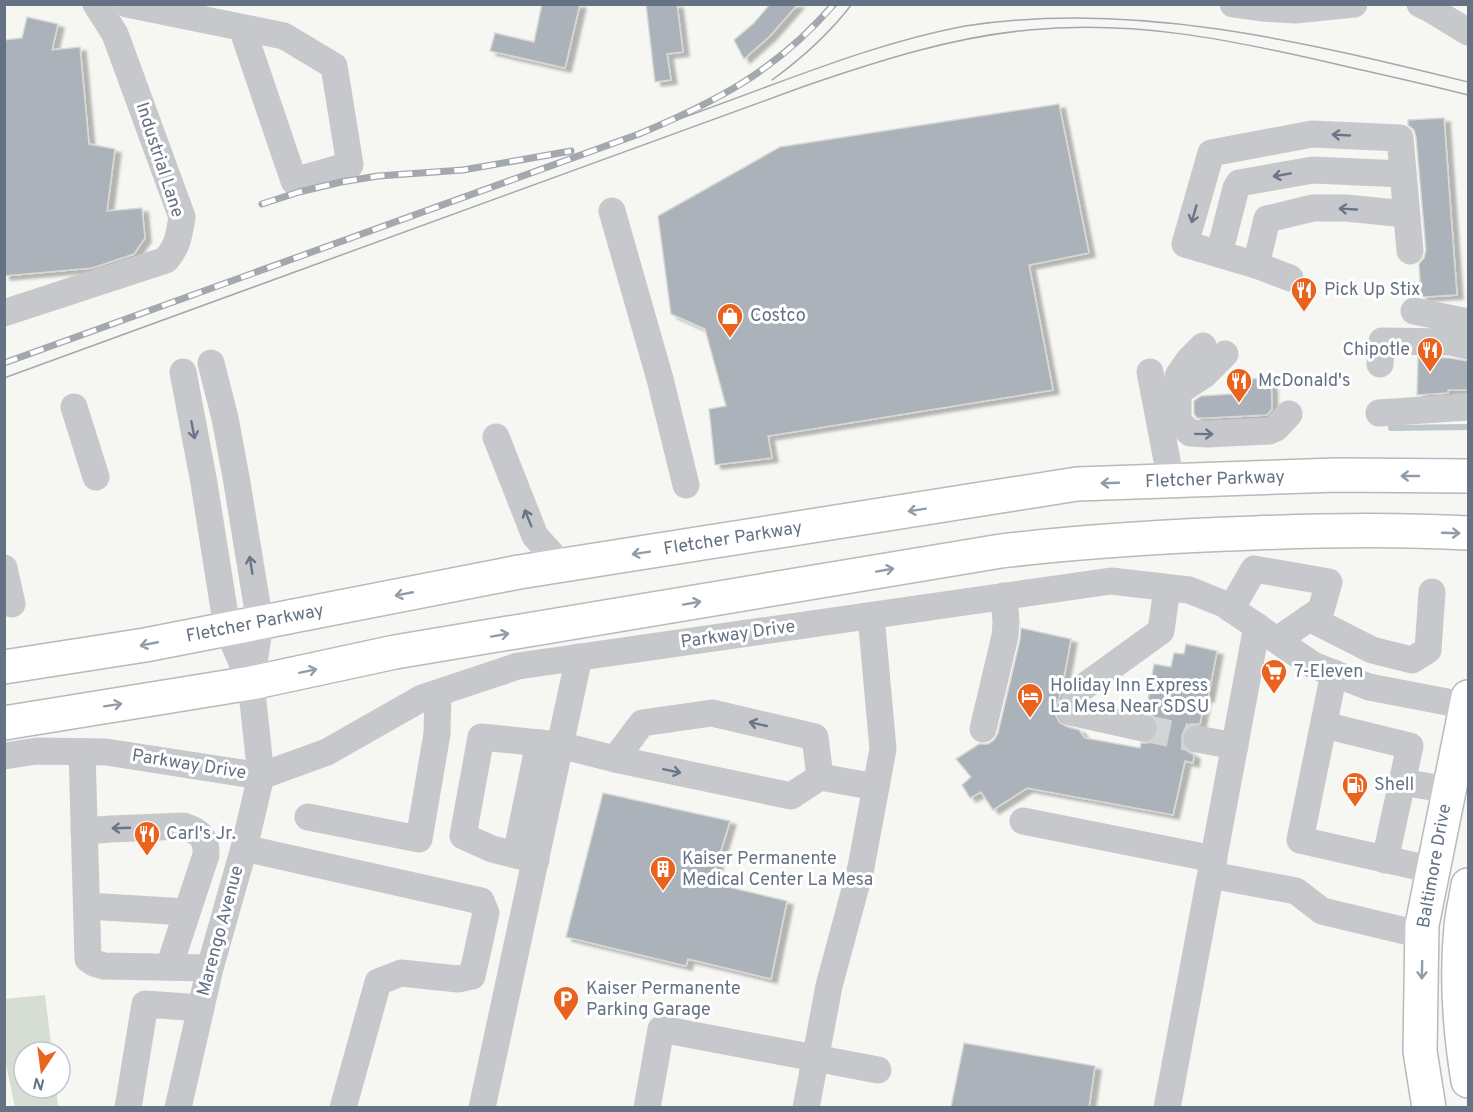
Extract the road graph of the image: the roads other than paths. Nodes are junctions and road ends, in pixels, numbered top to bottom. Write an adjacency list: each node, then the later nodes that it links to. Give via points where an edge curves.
1 (96, 4): 16 (street, Industrial Lane, via 115,33 182,217 179,237 166,260)
2 (127, 4): 6 (street)
3 (1233, 4): 4 (street, via 1295,10)
4 (1353, 4)
5 (1420, 4): 7 (street)
6 (242, 28): 6 (street, via 294,181 350,165 334,66 284,36)
7 (1468, 32)
8 (1403, 174): 10 (street); 12 (street, one-way to 12, via 1313,170 1239,183); 12 (street, one-way to 12, via 1400,138 1312,134 1211,153 1185,244)
9 (612, 211): 32 (street)
10 (1406, 214): 11 (street); 13 (street, one-way to 13, via 1313,208 1267,219)
11 (1410, 251)
12 (1220, 254): 13 (street)
13 (1256, 265): 14 (street)
14 (1290, 278)
15 (1414, 311): 17 (street)
16 (4, 313)
17 (1468, 322)
18 (1468, 346): 21 (street, via 1451,342 1382,342)
19 (1214, 350): 27 (street, one-way to 27, via 1204,375 1178,392 1178,421 1190,434 1269,431)
20 (211, 363): 43 (street, Marengo Avenue, one-way to 20, via 225,418)
21 (1380, 364)
22 (183, 372): 44 (street, Marengo Avenue, one-way to 44)
23 (1150, 372): 31 (street)
24 (74, 407): 30 (street)
25 (1468, 407): 26 (street)
26 (1379, 413)
27 (1289, 414)
28 (496, 437): 34 (street, one-way to 28, via 537,540)
29 (1468, 476): 31 (main road, Fletcher Parkway, one-way to 31, via 1336,475)
30 (96, 477)
31 (1171, 481): 34 (main road, Fletcher Parkway, one-way to 34, via 1077,484)
32 (686, 485)
33 (1468, 533): 49 (main road, one-way to 33, via 395,652 1001,551 1197,535 1329,530)
34 (561, 565): 43 (main road, Fletcher Parkway, one-way to 43)
35 (4, 568): 39 (street)
36 (1167, 588): 38 (street, Parkway Drive, via 1111,581); 40 (street, Parkway Drive, via 1189,590); 54 (street, via 1161,631 1078,691 1071,712)
37 (1432, 592): 42 (street, via 1428,650 1412,660 1372,650)
38 (1004, 596): 41 (street, Parkway Drive); 55 (street, via 1005,636)
39 (12, 604)
40 (1231, 609): 42 (street, via 1254,569 1329,582 1322,610); 45 (street, Parkway Drive)
41 (871, 616): 46 (street, Parkway Drive); 65 (street, via 883,749)
42 (1309, 618): 45 (street)
43 (260, 623): 44 (main road, Fletcher Parkway); 49 (street, Marengo Avenue)
44 (227, 628): 47 (main road, Fletcher Parkway, one-way to 47); 49 (street, Marengo Avenue)
45 (1267, 633): 48 (street, Parkway Drive, via 1313,665); 58 (street)
46 (579, 657): 50 (street, Parkway Drive, via 518,666); 57 (street)
47 (4, 667)
48 (1334, 673): 51 (street, Parkway Drive, via 1369,687); 53 (street)
49 (251, 683): 52 (main road, one-way to 49); 62 (street, Marengo Avenue)
50 (438, 693): 62 (street, Parkway Drive, via 422,698 327,752); 67 (street, via 437,734 419,839)
51 (1468, 703): 66 (main road, Baltimore Drive)
52 (4, 723)
53 (1324, 725): 64 (street, via 1410,746); 72 (street, via 1300,840)
54 (1143, 728)
55 (983, 729)
56 (1197, 739): 58 (street)
57 (550, 744): 61 (street); 71 (street); 71 (street, via 481,737 463,836)
58 (1235, 747): 73 (street)
59 (82, 752): 60 (street, Parkway Drive, via 37,751); 62 (street, Parkway Drive, via 106,752); 69 (street)
60 (4, 756)
61 (615, 759): 63 (street, one-way to 63, via 791,796); 63 (street, one-way to 61, via 815,737 712,713 642,723)
62 (261, 776): 70 (street, Marengo Avenue)
63 (820, 777): 65 (street)
64 (1402, 782): 66 (street); 72 (street)
65 (876, 787): 82 (street)
66 (1449, 790): 74 (main road, Baltimore Drive)
67 (308, 817)
68 (1023, 821): 73 (street)
69 (84, 831): 76 (street); 77 (street, one-way to 69, via 207,845 194,830 183,826)
70 (244, 848): 80 (street, Marengo Avenue); 87 (street, via 481,901 486,913 472,976 458,979 400,973 378,982)
71 (526, 858): 88 (street)
72 (1386, 860): 74 (street)
73 (1213, 867): 78 (street, via 1296,891 1322,911); 91 (street)
74 (1432, 870): 78 (main road, Baltimore Drive)
75 (1468, 885): 84 (main road, Baltimore Drive, via 1459,976)
76 (87, 906): 77 (street); 79 (street, via 88,959 104,966)
77 (187, 912): 79 (street)
78 (1422, 935): 92 (main road, Baltimore Drive, one-way to 92, via 1420,1051)
79 (169, 967): 80 (street)
80 (210, 968): 81 (street, Marengo Avenue)
81 (201, 1008): 85 (street, via 145,1004); 86 (street, Marengo Avenue)
82 (815, 1058): 83 (street); 89 (street, via 661,1029); 90 (street)
83 (878, 1070)
84 (1468, 1081)
85 (128, 1107)
86 (178, 1107)
87 (343, 1107)
88 (482, 1107)
89 (646, 1107)
90 (806, 1107)
91 (1167, 1107)
92 (1429, 1107)

